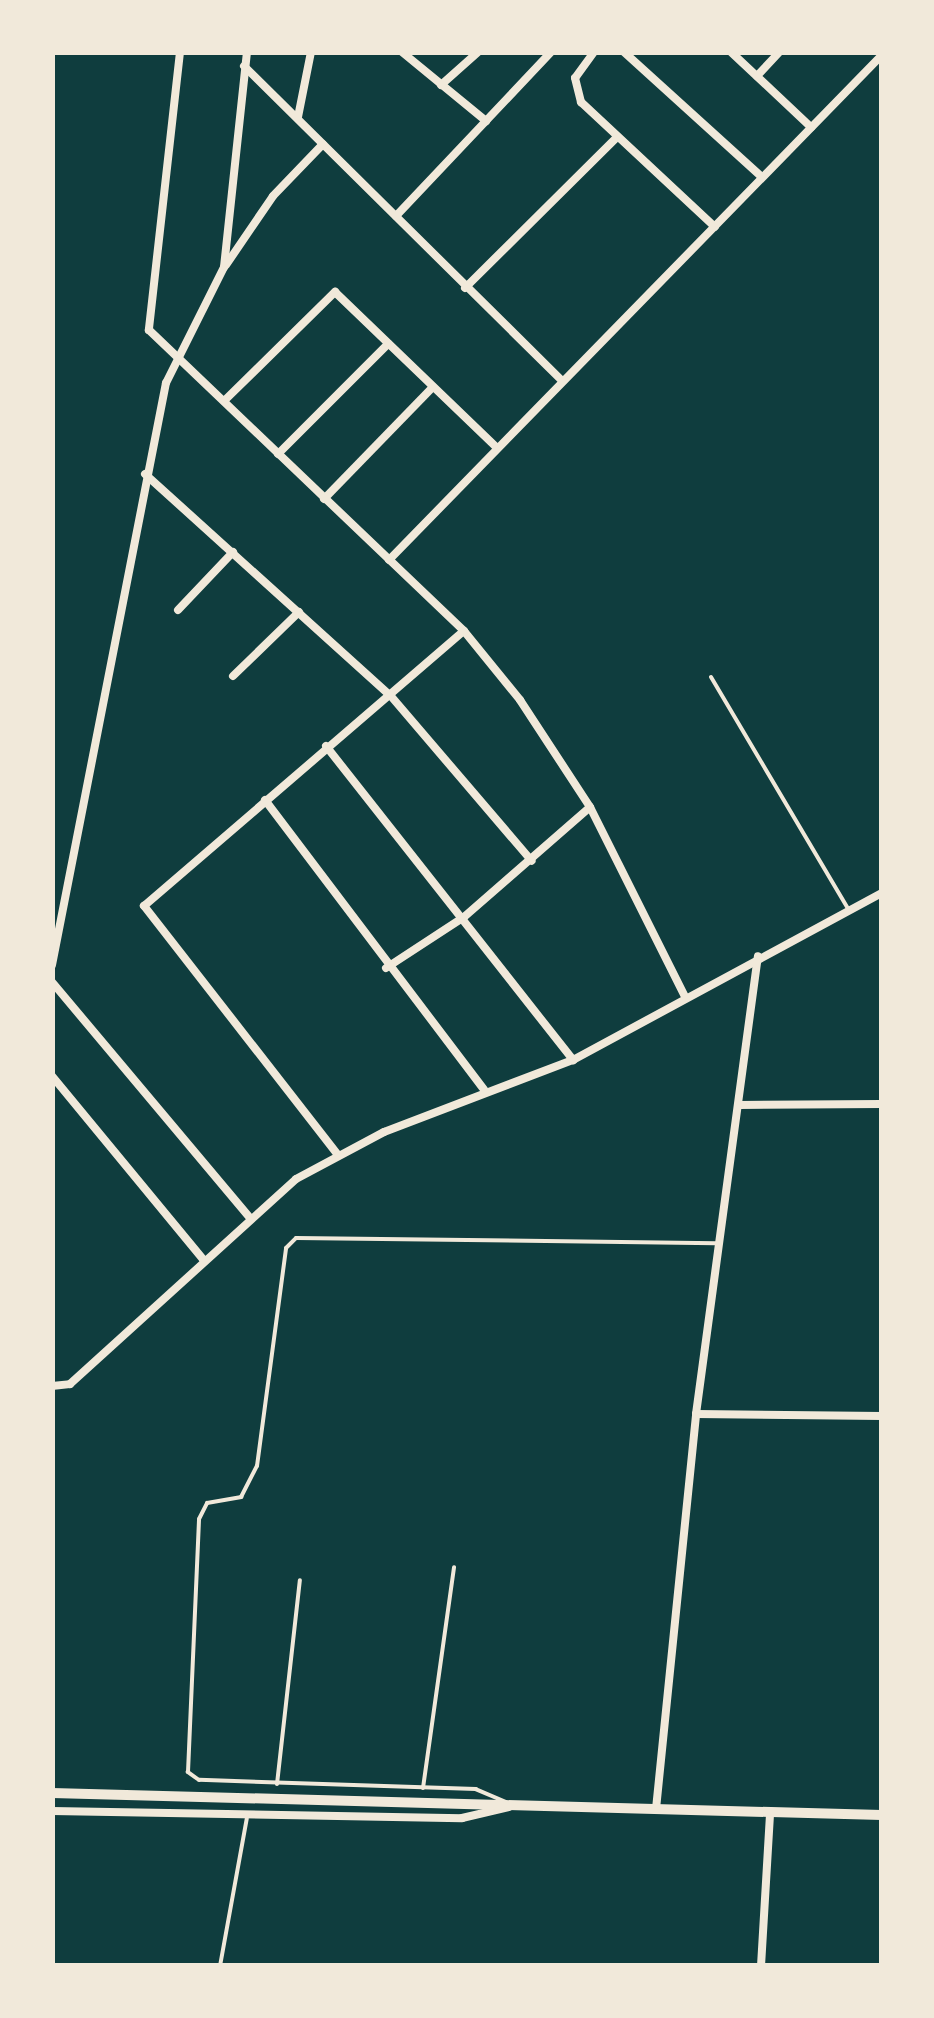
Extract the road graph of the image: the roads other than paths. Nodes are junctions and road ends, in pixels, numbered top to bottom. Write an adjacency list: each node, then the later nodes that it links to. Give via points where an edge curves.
1 (180, 52): 26 (street, via 148,322 153,337)
2 (247, 52): 12 (street)
3 (311, 52): 15 (street)
4 (402, 52): 14 (street)
5 (478, 52): 14 (street)
6 (551, 52): 16 (street)
7 (594, 52): 18 (street, via 578,70 576,94)
8 (624, 52): 20 (street)
9 (730, 52): 13 (street)
10 (780, 52): 13 (street)
11 (882, 54): 17 (street)
12 (244, 66): 15 (street); 23 (street)
13 (757, 76): 17 (street)
14 (441, 85): 16 (street)
15 (298, 117): 19 (street)
16 (486, 121): 21 (street)
17 (811, 127): 20 (street)
18 (615, 139): 22 (street); 24 (street)
19 (323, 144): 21 (street); 23 (street, via 273,196)
20 (762, 176): 22 (street)
21 (396, 216): 24 (street)
22 (716, 227): 27 (street)
23 (224, 267): 26 (street)
24 (465, 288): 27 (street)
25 (388, 344): 28 (street); 29 (street, via 344,298 329,293); 31 (street)
26 (176, 354): 29 (street); 32 (street)
27 (560, 378): 30 (street)
28 (431, 390): 30 (street); 33 (street)
29 (224, 401): 31 (street)
30 (495, 446): 35 (street)
31 (278, 454): 33 (street)
32 (145, 474): 34 (street); 50 (street, via 108,697)
33 (324, 499): 35 (street)
34 (233, 552): 36 (street); 37 (street)
35 (389, 560): 38 (street)
36 (178, 610)
37 (299, 612): 39 (street); 41 (street)
38 (464, 631): 41 (street); 44 (street, via 547,736)
39 (233, 676)
40 (711, 677): 47 (lane)
41 (390, 695): 42 (street); 45 (street)
42 (326, 746): 43 (street); 48 (street)
43 (264, 800): 51 (street); 59 (street, via 150,897 144,911)
44 (590, 807): 45 (street); 53 (street)
45 (532, 861): 48 (street)
46 (882, 894): 47 (street)
47 (848, 909): 49 (street)
48 (464, 917): 51 (street); 54 (street)
49 (758, 956): 53 (street); 58 (street)
50 (52, 965)
51 (386, 968): 56 (street)
52 (52, 982): 60 (street)
53 (685, 997): 54 (street)
54 (572, 1060): 56 (street)
55 (52, 1076): 62 (street)
56 (484, 1090): 59 (street)
57 (882, 1104): 58 (street)
58 (739, 1105): 61 (street)
59 (338, 1155): 60 (street)
60 (249, 1217): 62 (street)
61 (720, 1244): 64 (street); 68 (lane, via 290,1242 257,1466 241,1497 207,1502 200,1520 188,1772 199,1780)
62 (203, 1259): 63 (street, via 70,1384)
63 (52, 1386)
64 (696, 1414): 65 (street); 72 (street)
65 (882, 1416)
66 (454, 1566): 69 (lane)
67 (300, 1580): 68 (lane)
68 (277, 1784): 69 (lane)
69 (423, 1788): 71 (lane, via 476,1790)
70 (52, 1793): 71 (street)
71 (513, 1805): 72 (street); 74 (street, via 474,1818)
72 (656, 1809): 76 (street)
73 (52, 1811): 74 (street)
74 (248, 1813): 77 (lane)
75 (882, 1814): 76 (street)
76 (770, 1815): 78 (street)
77 (220, 1966)
78 (762, 1966)

